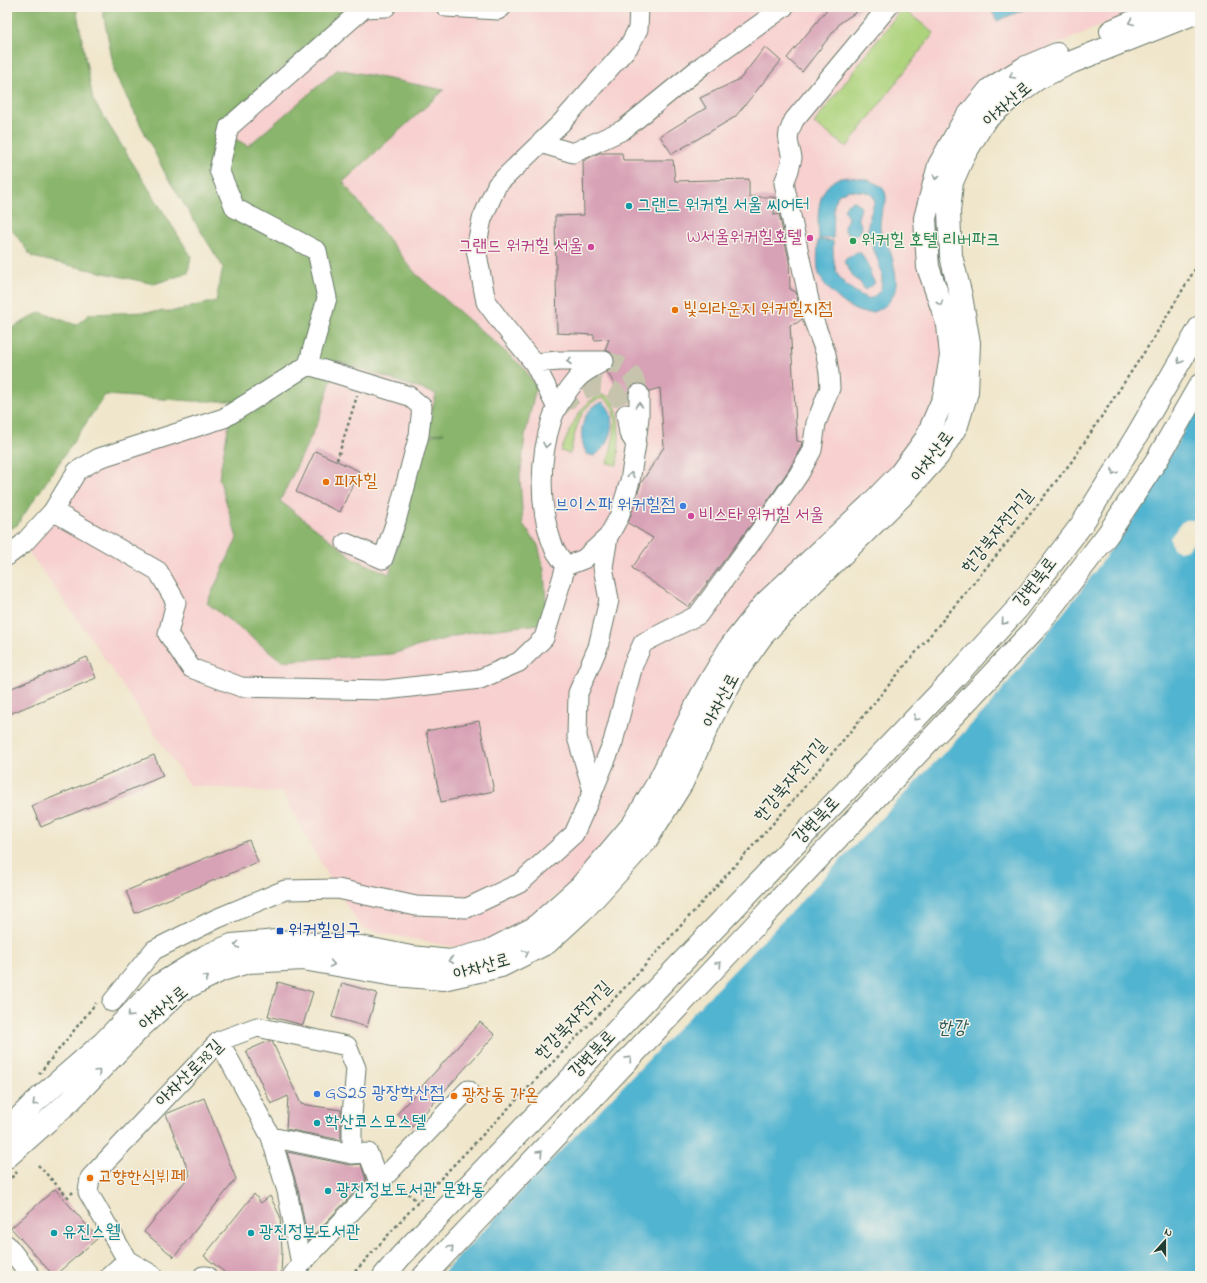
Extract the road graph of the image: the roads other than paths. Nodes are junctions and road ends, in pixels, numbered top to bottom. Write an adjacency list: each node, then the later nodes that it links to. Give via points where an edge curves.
1 (386, 7): 12 (street, via 364,8 229,127 219,170 235,208 317,251 327,298)
2 (446, 7): 3 (street, via 498,10)
3 (502, 7)
4 (639, 7): 9 (street, via 638,29 629,46 561,124)
5 (784, 7): 9 (street, via 704,65 623,130 573,153)
6 (888, 7): 23 (street, via 794,120 789,132 788,141 792,158 784,182 813,319 826,354 829,373 830,388 816,423 812,450 766,522 698,615 643,643 633,665 613,742)
7 (1166, 7): 27 (main road, 아차산로, one-way to 27, via 1024,68 990,89 963,122 940,165 925,218 928,267 948,325 951,356 944,397 926,439 900,474 765,603 731,646 700,698 659,781 634,823 580,886 534,928 489,951 450,961 411,957 361,947 276,941 232,945 206,956 159,985 104,1042)
8 (1200, 11): 30 (main road, 아차산로, one-way to 8, via 71,1100 142,1026 180,991 222,970 248,962 303,959 394,975 443,979 501,966 547,943 585,908 645,842 682,783 735,674 762,636 902,496 938,456 957,424 967,392 970,343 962,296 951,256 949,212 952,182 964,155 985,120 1037,79 1072,62)
9 (540, 143): 11 (street, via 497,185 482,219 476,249 486,302)
10 (1200, 327): 40 (main road, 강변북로, one-way to 40, via 1082,524 1018,608)
11 (534, 363): 15 (street); 15 (street, one-way to 11, via 581,375 604,361)
12 (308, 365): 18 (street, via 224,418 100,458 77,471); 20 (street, via 408,396 422,408 419,435 383,559)
13 (1200, 385): 41 (main road, 강변북로, one-way to 13, via 1033,631 1108,534 1158,458)
14 (639, 394): 17 (street, one-way to 14)
15 (557, 408): 22 (street, one-way to 22, via 545,447 542,477 544,510 555,549)
16 (626, 414): 17 (street, via 629,433)
17 (636, 444): 19 (street, one-way to 17, via 619,517 630,481)
18 (53, 511): 21 (street, via 23,544); 22 (street, via 158,571 176,602 168,634 190,668 241,687 385,690 480,680 519,662 544,638)
19 (608, 537): 22 (street, via 584,559); 23 (street, via 603,567 609,600 598,647 578,693 577,737)
20 (346, 543)
21 (7, 556)
22 (566, 566)
23 (593, 792): 24 (street, via 574,834 520,883 467,908 416,906 338,889 285,890 216,918 154,950)
24 (106, 1000)
25 (220, 1041): 28 (street); 29 (street, 아차산로78길, via 256,1027 347,1046 356,1068); 33 (street, 아차산로78길, via 90,1178 88,1192)
26 (468, 1090): 31 (street)
27 (7, 1130)
28 (271, 1137): 29 (street); 34 (street, via 287,1191)
29 (352, 1154): 31 (street, via 368,1153)
30 (7, 1157)
31 (382, 1178): 34 (street)
32 (7, 1245): 35 (street)
33 (127, 1260): 36 (street); 37 (street)
34 (296, 1270)
35 (31, 1276)
36 (110, 1276)
37 (154, 1276)
38 (203, 1276): 39 (street)
39 (207, 1276)
40 (384, 1276)
41 (424, 1276)

